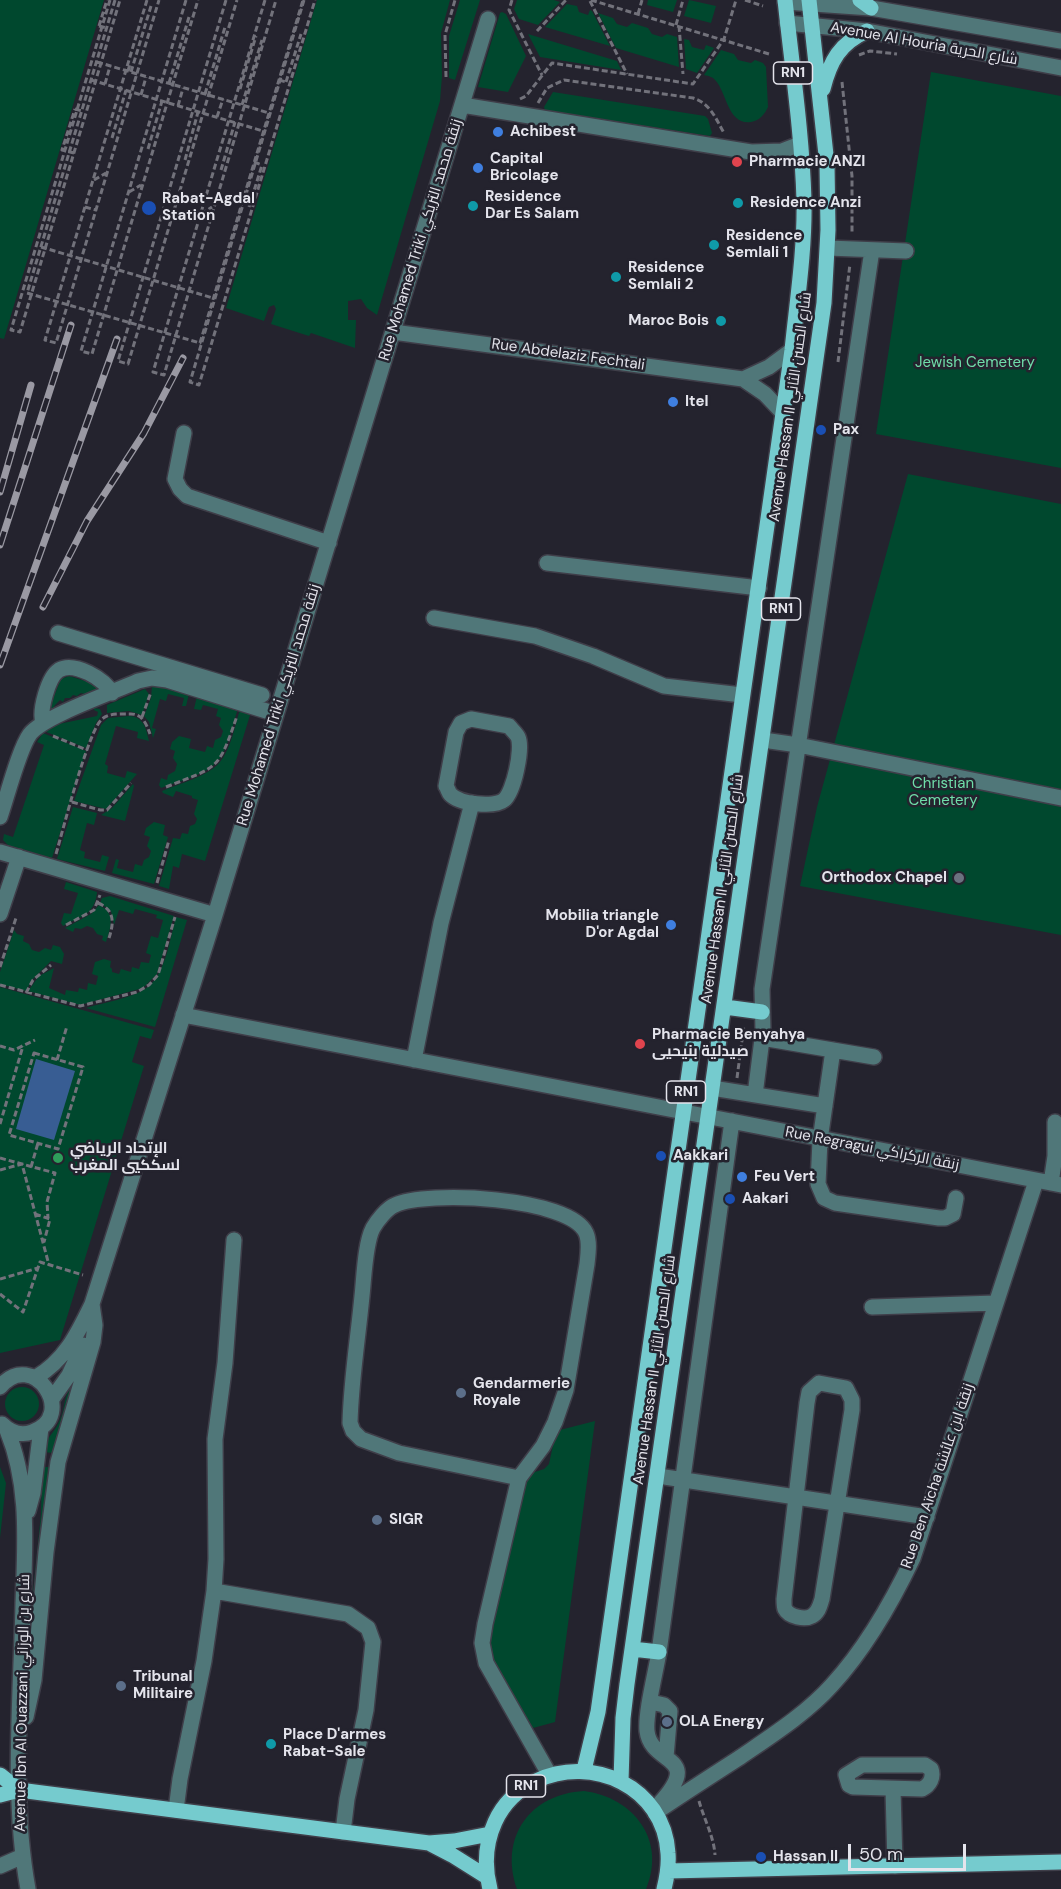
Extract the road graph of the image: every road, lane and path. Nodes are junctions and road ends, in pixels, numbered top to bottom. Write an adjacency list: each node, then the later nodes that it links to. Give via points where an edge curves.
1 (109, 0): 37 (path, bridge, via 99,26); 90 (path)
2 (117, 0): 37 (path, bridge); 91 (path)
3 (159, 0): 26 (path)
4 (186, 0): 30 (path)
5 (198, 0): 31 (path)
6 (227, 0): 19 (path); 34 (path)
7 (265, 0): 27 (path)
8 (276, 0): 28 (path)
9 (303, 0): 40 (path); 58 (path, bridge)
10 (315, 0): 42 (path)
11 (455, 0): 56 (path, via 445,35)
12 (512, 0): 54 (path, via 509,10)
13 (566, 0): 41 (path)
14 (590, 0): 20 (path); 52 (path)
15 (642, 0): 29 (path)
16 (683, 0): 35 (path)
17 (736, 0): 45 (path)
18 (745, 0): 25 (path)
19 (237, 1): 38 (path)
20 (600, 1): 29 (path)
21 (785, 1): 22 (street, Avenue Al Houria شارع الحرية); 33 (main road, Avenue Hassan II شارع الحسن الثاني / RN1)
22 (810, 2): 24 (street, Avenue Al Houria شارع الحرية); 36 (main road, Avenue Hassan II شارع الحسن الثاني / RN1)
23 (148, 4): 26 (path); 51 (path, bridge); 82 (path)
24 (865, 4): 46 (street, Avenue Al Houria شارع الحرية)
25 (764, 6)
26 (157, 7): 84 (path)
27 (262, 10): 28 (path); 43 (path)
28 (272, 13): 44 (path)
29 (638, 14): 35 (path)
30 (183, 15): 31 (path); 59 (path, bridge); 86 (path)
31 (191, 17): 60 (path, bridge); 89 (path)
32 (488, 19): 73 (street, Rue Mohamed Triki زنقة محمد التريكي)
33 (787, 23): 36 (street, Avenue Al Houria شارع الحرية); 85 (main road, Avenue Hassan II شارع الحسن الثاني / RN1)
34 (219, 26): 38 (path); 64 (path, bridge); 92 (path)
35 (677, 26): 45 (path); 53 (path)
36 (812, 26): 39 (street, Avenue Al Houria شارع الحرية); 68 (main road, Avenue Hassan II شارع الحسن الثاني / RN1)
37 (106, 28): 48 (path, bridge)
38 (227, 28): 65 (path, bridge); 93 (path)
39 (867, 31): 50 (street, Avenue Al Houria شارع الحرية); 68 (main road, via 847,42 833,59)
40 (295, 32): 42 (path); 103 (path)
41 (537, 32)
42 (303, 34): 58 (path, bridge, via 286,82); 106 (path)
43 (255, 36): 44 (path); 71 (path, bridge); 95 (path)
44 (263, 38): 72 (path, bridge); 96 (path)
45 (724, 39): 47 (path); 52 (path, via 693,84)
46 (1061, 41)
47 (769, 54)
48 (97, 62): 49 (path, bridge); 57 (path, bridge)
49 (110, 66): 51 (path, bridge); 61 (path)
50 (1061, 68)
51 (129, 72): 55 (path, bridge)
52 (627, 74): 54 (path, via 552,63)
53 (683, 74)
54 (542, 75): 70 (path, via 526,96)
55 (146, 77): 59 (path, bridge); 66 (path)
56 (446, 77)
57 (91, 80): 61 (path, bridge); 75 (path, bridge)
58 (279, 80): 77 (path, bridge)
59 (164, 82): 60 (path, bridge)
60 (169, 83): 62 (path, bridge)
61 (105, 84): 63 (path, bridge)
62 (183, 87): 64 (path, bridge); 74 (path)
63 (126, 90): 66 (path, bridge); 83 (path)
64 (200, 93): 65 (path, bridge)
65 (205, 94): 67 (path, bridge)
66 (141, 95): 69 (path, bridge)
67 (223, 99): 71 (path, bridge); 79 (path)
68 (821, 100): 112 (main road, Avenue Hassan II شارع الحسن الثاني / RN1)
69 (162, 101): 74 (path, bridge); 88 (path)
70 (513, 102)
71 (236, 103): 72 (path, bridge)
72 (242, 105): 77 (path, bridge)
73 (462, 105): 78 (street); 116 (street, Rue Mohamed Triki زنقة محمد التريكي)
74 (178, 106): 76 (path, bridge)
75 (82, 111): 90 (path, bridge, via 75,109 62,150); 111 (path, bridge)
76 (198, 112): 79 (path, bridge); 93 (path)
77 (269, 113): 81 (path, bridge)
78 (530, 116): 87 (street); 87 (path, via 547,88 564,80 693,98 709,107)
79 (217, 117): 80 (path, bridge)
80 (235, 122): 81 (path, bridge); 96 (path)
81 (263, 131): 94 (path, bridge)
82 (106, 136): 83 (path); 98 (path)
83 (112, 138): 84 (path)
84 (118, 140): 97 (path)
85 (800, 144): 87 (street, via 771,152); 117 (main road, Avenue Hassan II شارع الحسن الثاني / RN1, via 803,229)
86 (142, 147): 88 (path); 100 (path)
87 (732, 148)
88 (148, 149): 89 (path)
89 (153, 150): 99 (path)
90 (65, 151): 91 (path); 91 (path, via 11,330 20,332)
91 (74, 153)
92 (179, 158): 93 (path); 102 (path)
93 (187, 160): 101 (path)
94 (254, 162): 106 (path, bridge, via 262,165); 115 (path, bridge)
95 (214, 168): 96 (path); 108 (path)
96 (223, 171): 105 (path)
97 (108, 172): 98 (path); 107 (path)
98 (93, 181): 104 (path)
99 (143, 184): 100 (path); 100 (path, via 92,354 81,351)
100 (129, 192)
101 (179, 195): 102 (path); 110 (path)
102 (166, 202): 109 (path)
103 (243, 205): 106 (path); 106 (path, via 189,382 199,385)
104 (85, 207): 107 (path); 107 (path, via 45,340 57,343)
105 (214, 207): 108 (path); 108 (path, via 164,375 153,372)
106 (251, 208)
107 (96, 210)
108 (201, 214)
109 (158, 228): 110 (path); 110 (path, via 118,361 128,364)
110 (168, 231)
111 (41, 248): 115 (path, bridge); 115 (path, bridge, via 27,293 200,344)
112 (828, 248): 113 (street); 135 (main road, Avenue Hassan II شارع الحسن الثاني / RN1, via 824,303)
113 (872, 250): 114 (street); 136 (street)
114 (906, 251)
115 (213, 298)
116 (393, 332): 118 (street, Rue Abdelaziz Fechtali); 121 (street, Rue Mohamed Triki زنقة محمد التريكي)
117 (792, 350): 118 (street); 119 (main road, Avenue Hassan II شارع الحسن الثاني / RN1)
118 (743, 379): 119 (street)
119 (783, 413): 123 (main road, Avenue Hassan II شارع الحسن الثاني / RN1)
120 (184, 433): 121 (street, via 175,479 187,496)
121 (329, 543): 131 (street, Rue Mohamed Triki زنقة محمد التريكي)
122 (547, 563): 123 (street)
123 (759, 588): 129 (main road, Avenue Hassan II شارع الحسن الثاني / RN1)
124 (434, 618): 129 (street, via 535,636 663,686)
125 (58, 633): 128 (street)
126 (145, 680): 127 (street); 130 (street, via 167,680); 132 (path, via 151,695)
127 (112, 693): 133 (street); 133 (street, via 95,675 62,669 54,675 42,705)
128 (262, 695)
129 (742, 695): 176 (main road, Avenue Hassan II شارع الحسن الثاني / RN1)
130 (241, 703): 131 (street); 139 (path, via 225,750 215,765)
131 (276, 714): 154 (street, Rue Mohamed Triki زنقة محمد التريكي)
132 (142, 718): 134 (path); 137 (path, via 129,714 106,717 98,724)
133 (39, 726): 137 (path); 143 (street, via 24,746)
134 (150, 734)
135 (763, 740): 136 (street); 161 (main road, Avenue Hassan II شارع الحسن الثاني / RN1)
136 (798, 745): 140 (street); 162 (street, via 762,989)
137 (87, 750): 141 (path)
138 (131, 783): 141 (path, via 107,810)
139 (166, 788)
140 (1061, 798)
141 (72, 802): 147 (path)
142 (472, 802): 142 (street, via 459,800 446,786 456,732 461,723 471,719 508,726 518,737 520,748 512,790 493,805); 172 (street, via 441,923)
143 (0, 817)
144 (169, 840): 149 (path)
145 (0, 852): 146 (street)
146 (19, 857): 147 (street); 153 (street)
147 (52, 867): 148 (street)
148 (104, 882): 149 (street); 150 (path)
149 (153, 897): 151 (street)
150 (98, 903): 155 (path, via 90,913); 156 (path, via 112,916)
151 (188, 907): 154 (street); 160 (path, via 185,917 176,914 158,975 144,989 80,1006)
152 (18, 913): 158 (path)
153 (0, 914)
154 (215, 915): 163 (street, Rue Mohamed Triki زنقة محمد التريكي)
155 (66, 925)
156 (109, 938)
157 (51, 965): 160 (path)
158 (0, 967)
159 (0, 985): 160 (path)
160 (26, 993)
161 (725, 1007): 162 (main road); 173 (main road, Avenue Hassan II شارع الحسن الثاني / RN1)
162 (762, 1012): 165 (street)
163 (183, 1015): 172 (street, Rue Regragui زنقة الركراكي); 199 (street, Rue Mohamed Triki زنقة محمد التريكي)
164 (68, 1026): 171 (path)
165 (762, 1038): 169 (street); 174 (street)
166 (35, 1040): 168 (path)
167 (0, 1046): 168 (path, via 14,1050)
168 (23, 1046): 180 (path)
169 (833, 1050): 170 (street); 175 (street)
170 (874, 1057)
171 (57, 1060): 182 (path, via 82,1067 58,1149); 182 (path, via 34,1053 9,1135)
172 (414, 1060): 176 (street, Rue Regragui زنقة الركراكي)
173 (712, 1088): 174 (street); 177 (main road, Avenue Hassan II شارع الحسن الثاني / RN1)
174 (755, 1095): 175 (street)
175 (825, 1106): 181 (street)
176 (684, 1112): 177 (street, Rue Regragui زنقة الركراكي); 219 (main road, Avenue Hassan II شارع الحسن الثاني / RN1, via 598,1712)
177 (708, 1116): 178 (street, Rue Regragui زنقة الركراكي); 206 (main road, Avenue Hassan II شارع الحسن الثاني / RN1)
178 (732, 1121): 181 (street, Rue Regragui زنقة الركراكي); 208 (street)
179 (1055, 1122): 187 (street, Rue Ben Aïcha زنقة ابن عائشة, via 1055,1156)
180 (0, 1124)
181 (820, 1140): 187 (street, Rue Regragui زنقة الركراكي); 188 (street, via 818,1184 829,1202 945,1218 953,1214)
182 (38, 1143): 185 (path)
183 (0, 1158): 184 (path)
184 (22, 1164): 185 (path); 186 (path); 189 (path)
185 (31, 1167): 190 (path, via 55,1173 47,1202)
186 (0, 1170)
187 (1049, 1183): 198 (street, Rue Ben Aïcha زنقة ابن عائشة)
188 (957, 1198)
189 (35, 1214): 190 (path); 192 (path)
190 (48, 1218): 192 (path)
191 (234, 1240): 213 (street, via 215,1439)
192 (43, 1245): 193 (path)
193 (49, 1265): 194 (path, via 40,1262); 195 (path)
194 (38, 1268): 196 (path); 197 (path, via 23,1312)
195 (84, 1275)
196 (0, 1279)
197 (0, 1294)
198 (996, 1303): 200 (street); 212 (street, Rue Ben Aïcha زنقة ابن عائشة)
199 (92, 1304): 201 (street, Rue Mohamed Triki زنقة محمد التريكي, via 68,1349); 203 (street, Rue Mohamed Triki زنقة محمد التريكي, via 82,1348); 217 (street, via 93,1342 56,1471 34,1680)
200 (872, 1307)
201 (35, 1378): 202 (street, via 18,1376); 203 (street, via 46,1386)
202 (2, 1381)
203 (52, 1400): 205 (street, Rue Mohamed Triki زنقة محمد التريكي, via 49,1418)
204 (3, 1425): 205 (street, via 13,1432); 211 (street, Avenue Ibn Al Ouazzani شارع بن الوزاني, via 18,1462)
205 (41, 1428): 211 (street, Avenue Ibn Al Ouazzani شارع بن الوزاني)
206 (658, 1476): 208 (street); 214 (main road, Avenue Hassan II شارع الحسن الثاني / RN1)
207 (519, 1478): 207 (street, via 543,1446 566,1390 587,1264 585,1231 573,1218 521,1202 412,1199 393,1206 372,1229 366,1259 352,1431 361,1439 399,1453); 220 (street, via 482,1643 486,1663)
208 (682, 1480): 209 (street); 215 (street)
209 (796, 1497): 210 (street); 210 (street, via 784,1603 787,1612 805,1618 817,1612 822,1599); 210 (street, via 809,1392 815,1385 825,1383 846,1388 852,1400)
210 (835, 1504): 212 (street)
211 (26, 1517): 217 (street, Avenue Ibn Al Ouazzani شارع بن الوزاني)
212 (927, 1517): 223 (street, Rue Ben Aïcha زنقة ابن عائشة, via 894,1598 832,1685 779,1731)
213 (214, 1591): 227 (street); 229 (street, via 348,1614 368,1628 373,1642 366,1710)
214 (632, 1649): 215 (main road); 222 (main road, Avenue Hassan II شارع الحسن الثاني / RN1, via 623,1718)
215 (659, 1652): 216 (street)
216 (651, 1702): 218 (street, via 648,1736); 218 (street, via 670,1711)
217 (20, 1734): 225 (street, Avenue Ibn Al Ouazzani شارع بن الوزاني)
218 (666, 1756): 228 (street, via 676,1769 677,1781)
219 (584, 1770): 220 (main road, RN1); 222 (main road, RN1)
220 (549, 1774): 230 (main road, RN1, via 511,1798)
221 (0, 1775): 225 (main road)
222 (621, 1781): 228 (main road, RN1)
223 (693, 1788): 228 (street, Rue Ben Aïcha زنقة ابن عائشة); 236 (path, via 714,1845)
224 (893, 1789): 224 (street, via 922,1789 931,1781 931,1769 925,1765 862,1765 846,1775 846,1782 853,1787); 235 (street)
225 (19, 1790): 226 (main road); 227 (main road); 232 (street, Avenue Ibn Al Ouazzani شارع بن الوزاني)
226 (0, 1795)
227 (176, 1810): 229 (main road)
228 (654, 1811): 237 (main road, RN1, via 668,1851)
229 (343, 1832): 231 (main road)
230 (490, 1834): 231 (main road); 238 (main road, RN1, via 486,1855)
231 (429, 1844): 238 (main road)
232 (23, 1856): 234 (street); 239 (street, Avenue Ibn Al Ouazzani شارع بن الوزاني)
233 (1061, 1862): 235 (main road)
234 (0, 1866)
235 (895, 1866): 236 (main road)
236 (715, 1870): 237 (main road)
237 (668, 1871): 240 (main road, RN1)
238 (489, 1883)
239 (28, 1889)
240 (664, 1889)

